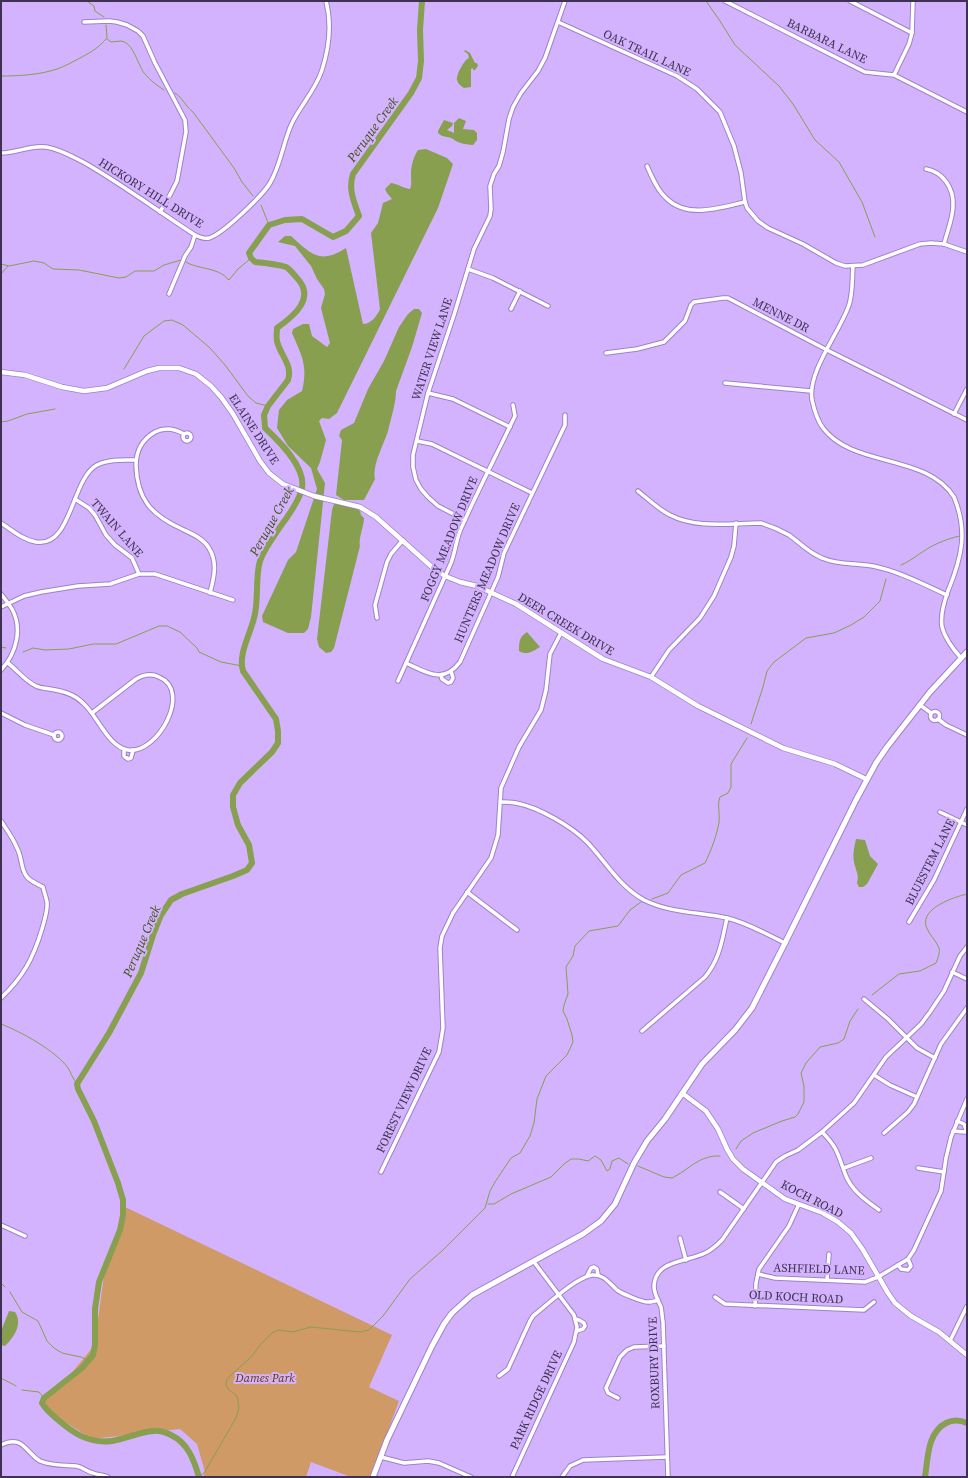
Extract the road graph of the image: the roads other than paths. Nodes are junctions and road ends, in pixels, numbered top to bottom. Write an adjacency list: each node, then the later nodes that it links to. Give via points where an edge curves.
1 (326, 1): 16 (street, HICKORY HILL DRIVE, via 330,22 329,35 319,78 293,121 270,183 261,195 218,234 206,238)
2 (565, 1): 7 (street, WATER VIEW LANE)
3 (725, 1): 9 (street, BARBARA LANE, via 865,72)
4 (850, 1): 8 (street)
5 (913, 1): 8 (street)
6 (84, 22): 15 (street, via 117,22 138,31 143,36 185,120 186,132 177,181)
7 (558, 22): 14 (street, OAK TRAIL LANE, via 666,71 697,89 720,112 734,146); 20 (street, WATER VIEW LANE, via 545,58 513,107 499,166 490,186 490,216 474,249)
8 (912, 33): 9 (street, via 910,44)
9 (894, 76): 10 (street, BARBARA LANE)
10 (967, 112)
11 (1, 153): 15 (street, HICKORY HILL DRIVE, via 37,146 59,151 94,169)
12 (647, 166): 14 (street, via 665,198 690,211)
13 (926, 169): 17 (street, via 942,176 953,200 953,210)
14 (745, 202): 19 (street, OAK TRAIL LANE, via 750,212 768,228 836,263)
15 (160, 212): 16 (street, HICKORY HILL DRIVE)
16 (195, 235): 22 (street)
17 (944, 244): 18 (street, OAK TRAIL LANE); 19 (street, OAK TRAIL LANE, via 920,244)
18 (967, 252)
19 (853, 266): 25 (street, via 850,304)
20 (468, 269): 21 (street); 31 (street, WATER VIEW LANE)
21 (520, 291): 23 (street); 24 (street)
22 (169, 294)
23 (548, 306)
24 (511, 309)
25 (827, 350): 26 (street, MENNE DR, via 728,298 723,298 694,302 685,321 664,342 637,350); 30 (street); 33 (street, MENNE DR)
26 (606, 353)
27 (1, 372): 44 (street, ELAINE DRIVE, via 25,374 77,391 107,388 147,371 169,367 196,374 221,397 251,447 270,473 283,484 314,496 360,507)
28 (726, 383): 30 (street)
29 (967, 389): 33 (street)
30 (811, 391): 54 (street, via 817,419 822,428 838,442 933,477 953,495 963,513 966,542)
31 (428, 393): 36 (street, via 453,399); 38 (street, WATER VIEW LANE)
32 (513, 405): 36 (street, FOGGY MEADOW DRIVE, via 515,416)
33 (954, 414): 35 (street, MENNE DR)
34 (565, 415): 42 (street, HUNTERS MEADOW DRIVE, via 565,424)
35 (967, 420)
36 (510, 427): 40 (street, FOGGY MEADOW DRIVE)
37 (184, 434): 39 (street, via 167,429 158,431 143,442)
38 (417, 441): 40 (street, via 432,444); 45 (street, WATER VIEW LANE, via 413,467 421,489 438,506)
39 (136, 460): 43 (street, via 114,460 97,465 84,478); 52 (street, via 139,489 148,507 164,520 198,538 210,550 215,568)
40 (488, 471): 42 (street); 45 (street, FOGGY MEADOW DRIVE)
41 (638, 491): 47 (street, via 669,515 680,520 694,523)
42 (532, 493): 51 (street, HUNTERS MEADOW DRIVE, via 504,553)
43 (75, 499): 46 (street, via 56,536 47,541 31,541); 49 (street, TWAIN LANE, via 89,508 106,535 132,558)
44 (376, 517): 48 (street, DEER CREEK DRIVE)
45 (465, 520): 50 (street, FOGGY MEADOW DRIVE, via 459,533 455,555)
46 (1, 523)
47 (736, 523): 54 (street, via 768,525 820,557 834,562 873,566); 67 (street, via 731,557 714,596 700,618 669,650)
48 (403, 540): 50 (street, DEER CREEK DRIVE, via 432,568); 58 (street, via 387,562 375,605)
49 (138, 574): 52 (street, via 155,574); 56 (street, via 110,584 41,592)
50 (445, 576): 51 (street, DEER CREEK DRIVE); 63 (street, FOGGY MEADOW DRIVE)
51 (491, 592): 59 (street, DEER CREEK DRIVE, via 516,604); 65 (street, HUNTERS MEADOW DRIVE, via 460,662)
52 (210, 593): 55 (street)
53 (1, 594): 56 (street)
54 (947, 595): 61 (street, via 943,606 942,626 949,643)
55 (234, 600)
56 (8, 603): 57 (street); 62 (street, via 14,613 17,633 15,647)
57 (1, 607)
58 (377, 618)
59 (561, 633): 67 (street, DEER CREEK DRIVE, via 603,659); 77 (street, FOREST VIEW DRIVE, via 550,654 544,702 508,771 500,794)
60 (967, 652): 61 (main road)
61 (961, 658): 69 (main road)
62 (8, 663): 64 (street); 71 (street, via 28,682 77,697)
63 (406, 663): 66 (street, HUNTERS MEADOW DRIVE, via 433,676); 68 (street, FOGGY MEADOW DRIVE)
64 (1, 670)
65 (451, 671): 66 (street); 66 (street, HUNTERS MEADOW DRIVE, via 451,682 445,682)
66 (441, 675)
67 (651, 677): 76 (street, DEER CREEK DRIVE, via 698,706 783,748 835,764)
68 (398, 681)
69 (920, 705): 73 (street, via 931,713 931,720 938,719); 76 (main road)
70 (1, 713): 72 (street)
71 (92, 713): 74 (street, via 113,742); 75 (street, via 141,676 151,674 164,680 171,688 173,696 169,715 161,732 144,747)
72 (54, 735)
73 (967, 735)
74 (124, 749): 75 (street); 75 (street, via 124,756 128,760 132,758)
75 (133, 750)
76 (866, 779): 87 (main road)
77 (501, 802): 83 (street, FOREST VIEW DRIVE, via 498,835 491,858); 84 (street, via 528,807 558,820 587,842 628,889 644,899 676,911)
78 (967, 809): 81 (street, BLUESTEM LANE)
79 (940, 812): 81 (street)
80 (1, 821): 91 (street, via 17,847 25,874 30,881 43,887 47,902 46,916 32,959 17,982)
81 (961, 822): 82 (street); 85 (street, BLUESTEM LANE, via 934,880)
82 (967, 825)
83 (467, 892): 86 (street); 108 (street, FOREST VIEW DRIVE, via 446,926 440,948 443,1028 439,1052)
84 (727, 918): 87 (street, via 743,922); 94 (street, via 712,969)
85 (909, 922)
86 (517, 930)
87 (785, 943): 98 (main road, via 752,1008 702,1064)
88 (967, 947): 89 (street, ROXBURY DRIVE)
89 (952, 972): 90 (street); 95 (street, ROXBURY DRIVE, via 944,991 930,1012)
90 (967, 978)
91 (1, 998)
92 (864, 999): 95 (street)
93 (967, 1008): 96 (street, via 941,1044)
94 (642, 1031)
95 (906, 1038): 96 (street); 97 (street, ROXBURY DRIVE, via 886,1057)
96 (935, 1058): 99 (street)
97 (874, 1075): 99 (street); 102 (street, ROXBURY DRIVE, via 854,1103)
98 (682, 1093): 110 (street, KOCH ROAD, via 701,1106 710,1117 733,1159); 121 (main road, via 640,1151 615,1204 605,1217 583,1234)
99 (917, 1097): 104 (street, via 908,1112)
100 (967, 1100): 101 (street)
101 (957, 1121): 103 (street); 103 (street, via 964,1124 965,1132)
102 (822, 1132): 106 (street, via 835,1147); 110 (street, ROXBURY DRIVE, via 798,1150 780,1159)
103 (953, 1132): 109 (street)
104 (884, 1133)
105 (871, 1158): 106 (street)
106 (844, 1168): 114 (street, via 846,1177 858,1193)
107 (918, 1168): 109 (street)
108 (381, 1172)
109 (944, 1172): 119 (street, via 941,1191)
110 (762, 1182): 112 (street, KOCH ROAD, via 785,1199); 113 (street, ROXBURY DRIVE)
111 (720, 1192): 113 (street)
112 (799, 1204): 123 (street, via 789,1226 764,1261); 126 (street, KOCH ROAD, via 823,1213 851,1233)
113 (744, 1209): 120 (street, ROXBURY DRIVE, via 714,1249)
114 (879, 1210)
115 (1, 1225): 116 (street)
116 (25, 1236)
117 (680, 1238): 120 (street)
118 (829, 1254): 127 (street)
119 (908, 1259): 122 (street, ASHFIELD LANE); 122 (street, via 911,1266 908,1270)
120 (686, 1260): 130 (street, ROXBURY DRIVE, via 670,1264 658,1273 654,1287)
121 (534, 1262): 128 (street, PARK RIDGE DRIVE); 142 (main road, via 472,1295 448,1318 432,1346)
122 (898, 1265): 126 (street, ASHFIELD LANE)
123 (758, 1274): 127 (street, ASHFIELD LANE, via 775,1278); 132 (street)
124 (598, 1275): 125 (street); 125 (street, via 594,1267); 130 (street, via 607,1279 618,1290 645,1302)
125 (587, 1276): 128 (street)
126 (878, 1277): 127 (street, ASHFIELD LANE, via 865,1282); 136 (street, KOCH ROAD, via 895,1303)
127 (827, 1280)
128 (559, 1295): 134 (street, PARK RIDGE DRIVE); 139 (street, via 530,1320 508,1369)
129 (715, 1296): 132 (street, OLD KOCH ROAD, via 725,1304)
130 (658, 1300): 137 (street, ROXBURY DRIVE)
131 (874, 1302): 132 (street, OLD KOCH ROAD, via 864,1310)
132 (755, 1306)
133 (967, 1306): 136 (street)
134 (575, 1319): 135 (street, PARK RIDGE DRIVE); 135 (street, PARK RIDGE DRIVE, via 582,1321 585,1326)
135 (577, 1331): 149 (street, PARK RIDGE DRIVE)
136 (950, 1341): 138 (street, KOCH ROAD)
137 (664, 1346): 140 (street, via 634,1347 623,1353 606,1388 608,1393); 143 (street, ROXBURY DRIVE)
138 (967, 1355)
139 (499, 1376)
140 (618, 1398)
141 (1, 1445): 145 (street, via 19,1443 44,1462 80,1467)
142 (381, 1457): 144 (street, via 404,1463 434,1462); 146 (main road)
143 (667, 1457): 150 (street, via 583,1460 570,1466); 151 (street, ROXBURY DRIVE)
144 (460, 1472): 147 (street); 148 (street)
145 (108, 1477)
146 (373, 1477)
147 (458, 1477)
148 (471, 1477)
149 (512, 1477)
150 (562, 1477)
151 (668, 1477)

